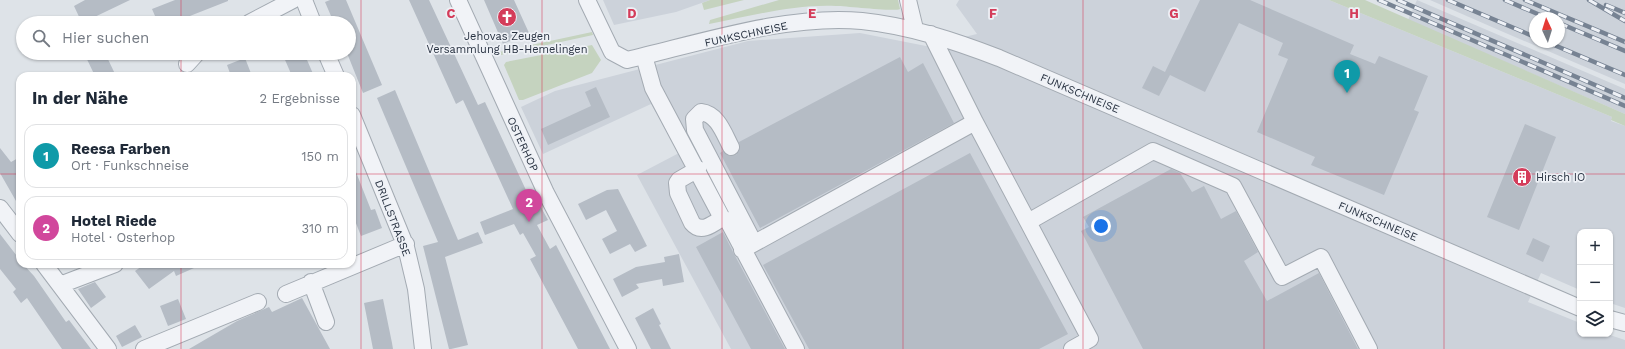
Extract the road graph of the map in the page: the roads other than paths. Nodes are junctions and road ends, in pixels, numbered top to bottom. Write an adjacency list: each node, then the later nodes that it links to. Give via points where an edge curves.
1 (293, 0): 6 (street)
2 (304, 0): 7 (street)
3 (458, 0): 38 (street, OSTERHOP, via 546,193)
4 (587, 0): 10 (street, FUNKSCHNEISE, via 612,52 627,60)
5 (908, 0): 8 (street)
6 (262, 16)
7 (310, 16)
8 (915, 29): 9 (street, FUNKSCHNEISE); 10 (street, FUNKSCHNEISE, via 862,21 772,26)
9 (931, 34): 13 (street); 31 (street, FUNKSCHNEISE, via 999,58)
10 (644, 56): 16 (street, via 653,88)
11 (329, 60): 12 (street)
12 (334, 72)
13 (975, 122): 19 (street); 22 (street)
14 (356, 125): 21 (street, DRILLSTRASSE)
15 (731, 147): 22 (street, via 710,113 702,112 694,119 695,130)
16 (698, 170): 18 (street); 18 (street, via 677,183 678,193 692,222 695,227 701,228)
17 (0, 208): 20 (street)
18 (722, 218): 22 (street)
19 (1028, 222): 40 (street, via 1090,339); 41 (street, via 1154,151 1233,186 1282,277 1321,257)
20 (16, 229)
21 (406, 244): 23 (street); 37 (street, DRILLSTRASSE, via 416,289)
22 (748, 246): 39 (street)
23 (356, 264)
24 (47, 268): 28 (street)
25 (104, 268): 28 (street)
26 (347, 268): 27 (street)
27 (312, 282): 29 (street); 33 (street)
28 (60, 284): 35 (street)
29 (286, 294)
30 (258, 302): 36 (street)
31 (1577, 307)
32 (1613, 320): 34 (street)
33 (326, 322)
34 (1625, 323)
35 (108, 349)
36 (144, 349)
37 (423, 349)
38 (628, 349)
39 (796, 349)
40 (1072, 349)
41 (1368, 349)

